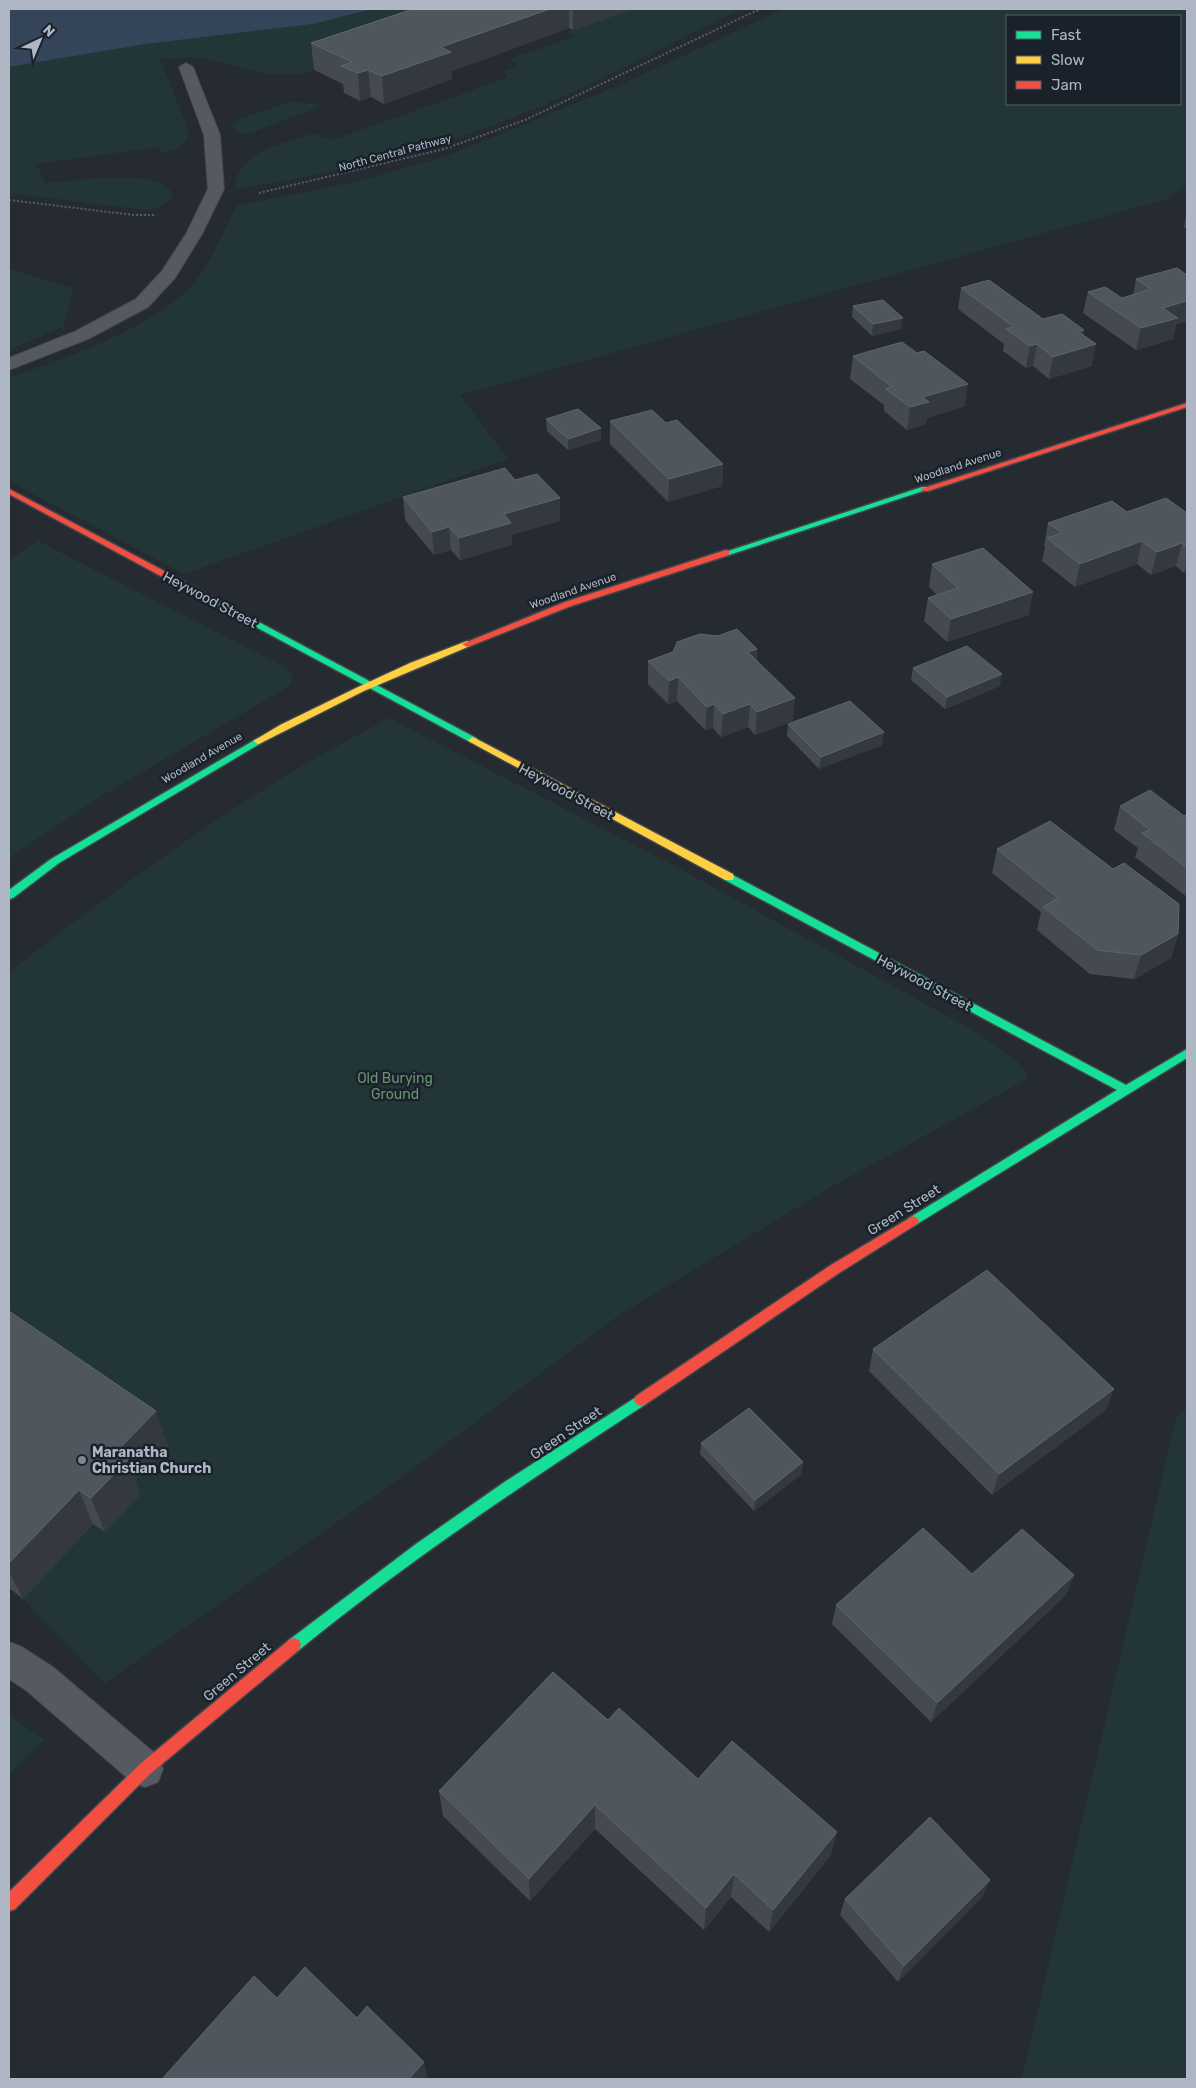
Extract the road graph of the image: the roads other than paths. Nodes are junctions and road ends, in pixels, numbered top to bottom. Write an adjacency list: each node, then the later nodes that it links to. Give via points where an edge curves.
1 (186, 67): 2 (street, via 212,135 216,189 169,274 142,303 82,335)
2 (9, 364)
3 (1187, 405): 5 (street, Woodland Avenue, via 568,604 427,659)
4 (9, 491): 5 (street, Heywood Street)
5 (368, 686): 6 (street, Woodland Avenue, via 229,756 55,861); 8 (street, Heywood Street)
6 (9, 895)
7 (1187, 1053): 8 (street, Green Street)
8 (1126, 1090): 10 (street, Green Street, via 835,1269 424,1545 332,1613)
9 (9, 1659): 10 (street, via 40,1679)
10 (145, 1769): 11 (street, Green Street)
11 (9, 1903)

